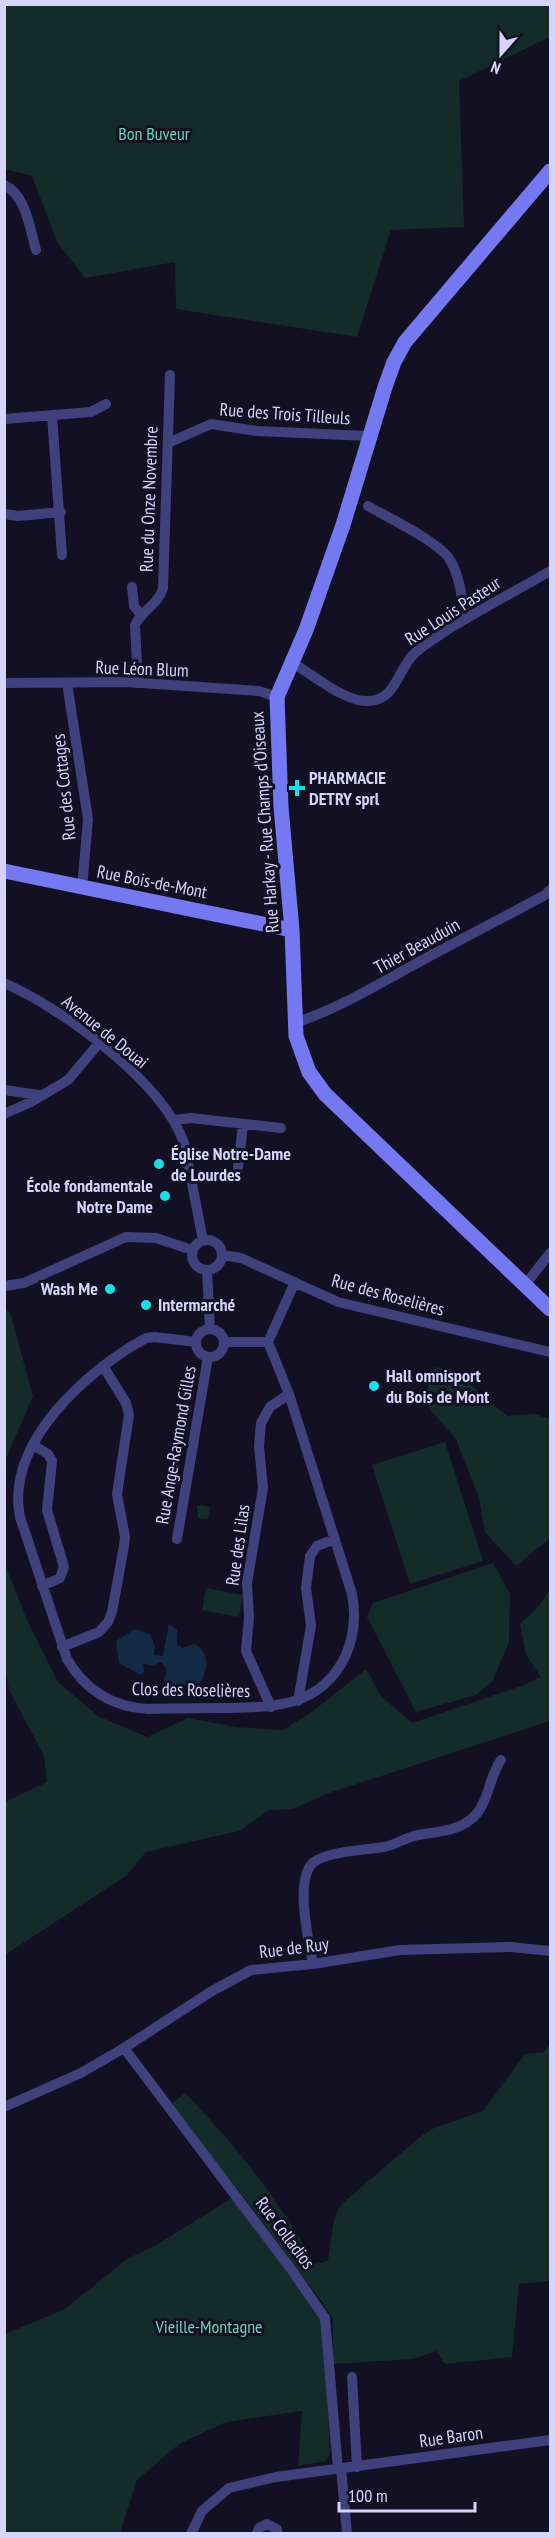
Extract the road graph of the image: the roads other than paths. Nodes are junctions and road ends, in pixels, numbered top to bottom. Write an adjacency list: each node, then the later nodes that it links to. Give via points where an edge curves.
1 (550, 171): 8 (street, Rue Harkay - Rue Champs d'Oiseaux, via 405,342)
2 (4, 185): 3 (street, via 19,198)
3 (36, 250)
4 (170, 375): 9 (street, Rue du Onze Novembre)
5 (106, 404): 6 (street, via 91,412)
6 (52, 415): 7 (street); 11 (street)
7 (4, 419)
8 (368, 436): 9 (street, Rue des Trois Tilleuls, via 257,431 211,424); 18 (street, Rue Harkay - Rue Champs d'Oiseaux, via 343,525)
9 (168, 443): 16 (street, Rue du Onze Novembre, via 163,588 158,599)
10 (368, 506): 17 (street, via 446,554 454,569)
11 (61, 512): 12 (street); 13 (street)
12 (4, 514)
13 (62, 555)
14 (550, 571): 17 (street, Rue Louis Pasteur)
15 (132, 587): 16 (street, Rue du Onze Novembre, via 134,606)
16 (141, 615): 21 (street, Rue du Onze Novembre, via 135,625)
17 (466, 619): 18 (street, Rue Louis Pasteur, via 414,653 390,691 377,700 350,698)
18 (292, 663): 22 (street, Rue Harkay - Rue Champs d'Oiseaux)
19 (4, 683): 20 (street, Rue Léon Blum)
20 (67, 683): 21 (street, Rue Léon Blum); 24 (street, Rue des Cottages, via 88,819)
21 (138, 683): 22 (street, Rue Léon Blum, via 259,691)
22 (277, 696): 26 (street, Rue Harkay - Rue Champs d'Oiseaux, via 281,807)
23 (4, 871): 24 (street, Rue Bois-de-Mont)
24 (82, 888): 26 (street, Rue Bois-de-Mont)
25 (550, 890): 28 (street, Thier Beauduin, via 379,986)
26 (292, 930): 28 (street, Rue Harkay - Rue Champs d'Oiseaux)
27 (4, 982): 29 (street, Avenue de Douai)
28 (295, 1023): 43 (street, Rue Harkay - Rue Champs d'Oiseaux, via 302,1056 319,1088)
29 (99, 1043): 31 (street, via 68,1080); 33 (street, Avenue de Douai, via 138,1078)
30 (4, 1090): 31 (street)
31 (39, 1095): 32 (street)
32 (4, 1114)
33 (174, 1120): 34 (street, via 191,1118); 37 (street, Avenue de Douai, via 184,1143)
34 (243, 1125): 35 (street); 36 (street)
35 (281, 1128)
36 (238, 1167)
37 (203, 1240): 38 (street); 40 (street, via 213,1240)
38 (192, 1250): 41 (street, via 195,1264); 44 (street, via 156,1238 126,1237 24,1283)
39 (550, 1253): 43 (street)
40 (223, 1255): 41 (street, via 215,1268); 42 (street, Rue des Roselières, via 241,1258)
41 (207, 1270): 46 (street)
42 (295, 1282): 49 (street); 50 (street, Rue des Roselières, via 338,1302)
43 (525, 1285): 45 (street, Rue Harkay - Rue Champs d'Oiseaux)
44 (4, 1286)
45 (550, 1309)
46 (210, 1329): 47 (street, via 199,1334); 48 (street, via 221,1334)
47 (196, 1342): 51 (street, via 198,1350); 52 (street, Clos des Roselières, via 150,1337)
48 (225, 1342): 49 (street); 51 (street, via 220,1354)
49 (268, 1342): 53 (street, Clos des Roselières)
50 (550, 1352)
51 (208, 1357): 55 (street, Rue Ange-Raymond Gilles)
52 (103, 1366): 54 (street, Clos des Roselières, via 63,1402); 58 (street, via 129,1415 117,1494 124,1550 108,1622 94,1635)
53 (289, 1394): 56 (street, Clos des Roselières); 60 (street, Rue des Lilas, via 270,1407 261,1424 259,1446 264,1483 247,1583 246,1651)
54 (33, 1445): 57 (street, Clos des Roselières, via 21,1472 18,1502); 57 (street, via 52,1461 47,1510 64,1567 60,1578)
55 (177, 1539)
56 (334, 1539): 59 (street, via 317,1546 310,1556 306,1588 311,1626); 59 (street, Clos des Roselières, via 353,1600 352,1638 335,1672 321,1687)
57 (42, 1586): 58 (street, Clos des Roselières)
58 (62, 1647): 60 (street, Clos des Roselières, via 72,1668 89,1687 127,1707)
59 (298, 1701): 60 (street, Clos des Roselières)
60 (271, 1707)
61 (501, 1760): 63 (street, via 478,1813 461,1826 311,1864 305,1875 304,1914)
62 (550, 1952): 63 (street, Rue de Ruy, via 511,1947 400,1950)
63 (313, 1964): 64 (street, Rue de Ruy, via 251,1970)
64 (124, 2049): 65 (street, Rue de Ruy); 69 (street, Rue Colladios, via 325,2318)
65 (4, 2107)
66 (352, 2377): 68 (street)
67 (550, 2440): 68 (street, Rue Baron)
68 (357, 2467): 69 (street, Rue Baron)
69 (339, 2469): 70 (street, Rue Baron, via 229,2488 202,2511); 73 (street, Rue Colladios)
70 (191, 2534)
71 (257, 2534): 72 (street, via 267,2524 277,2529)
72 (278, 2534)
73 (347, 2534)

